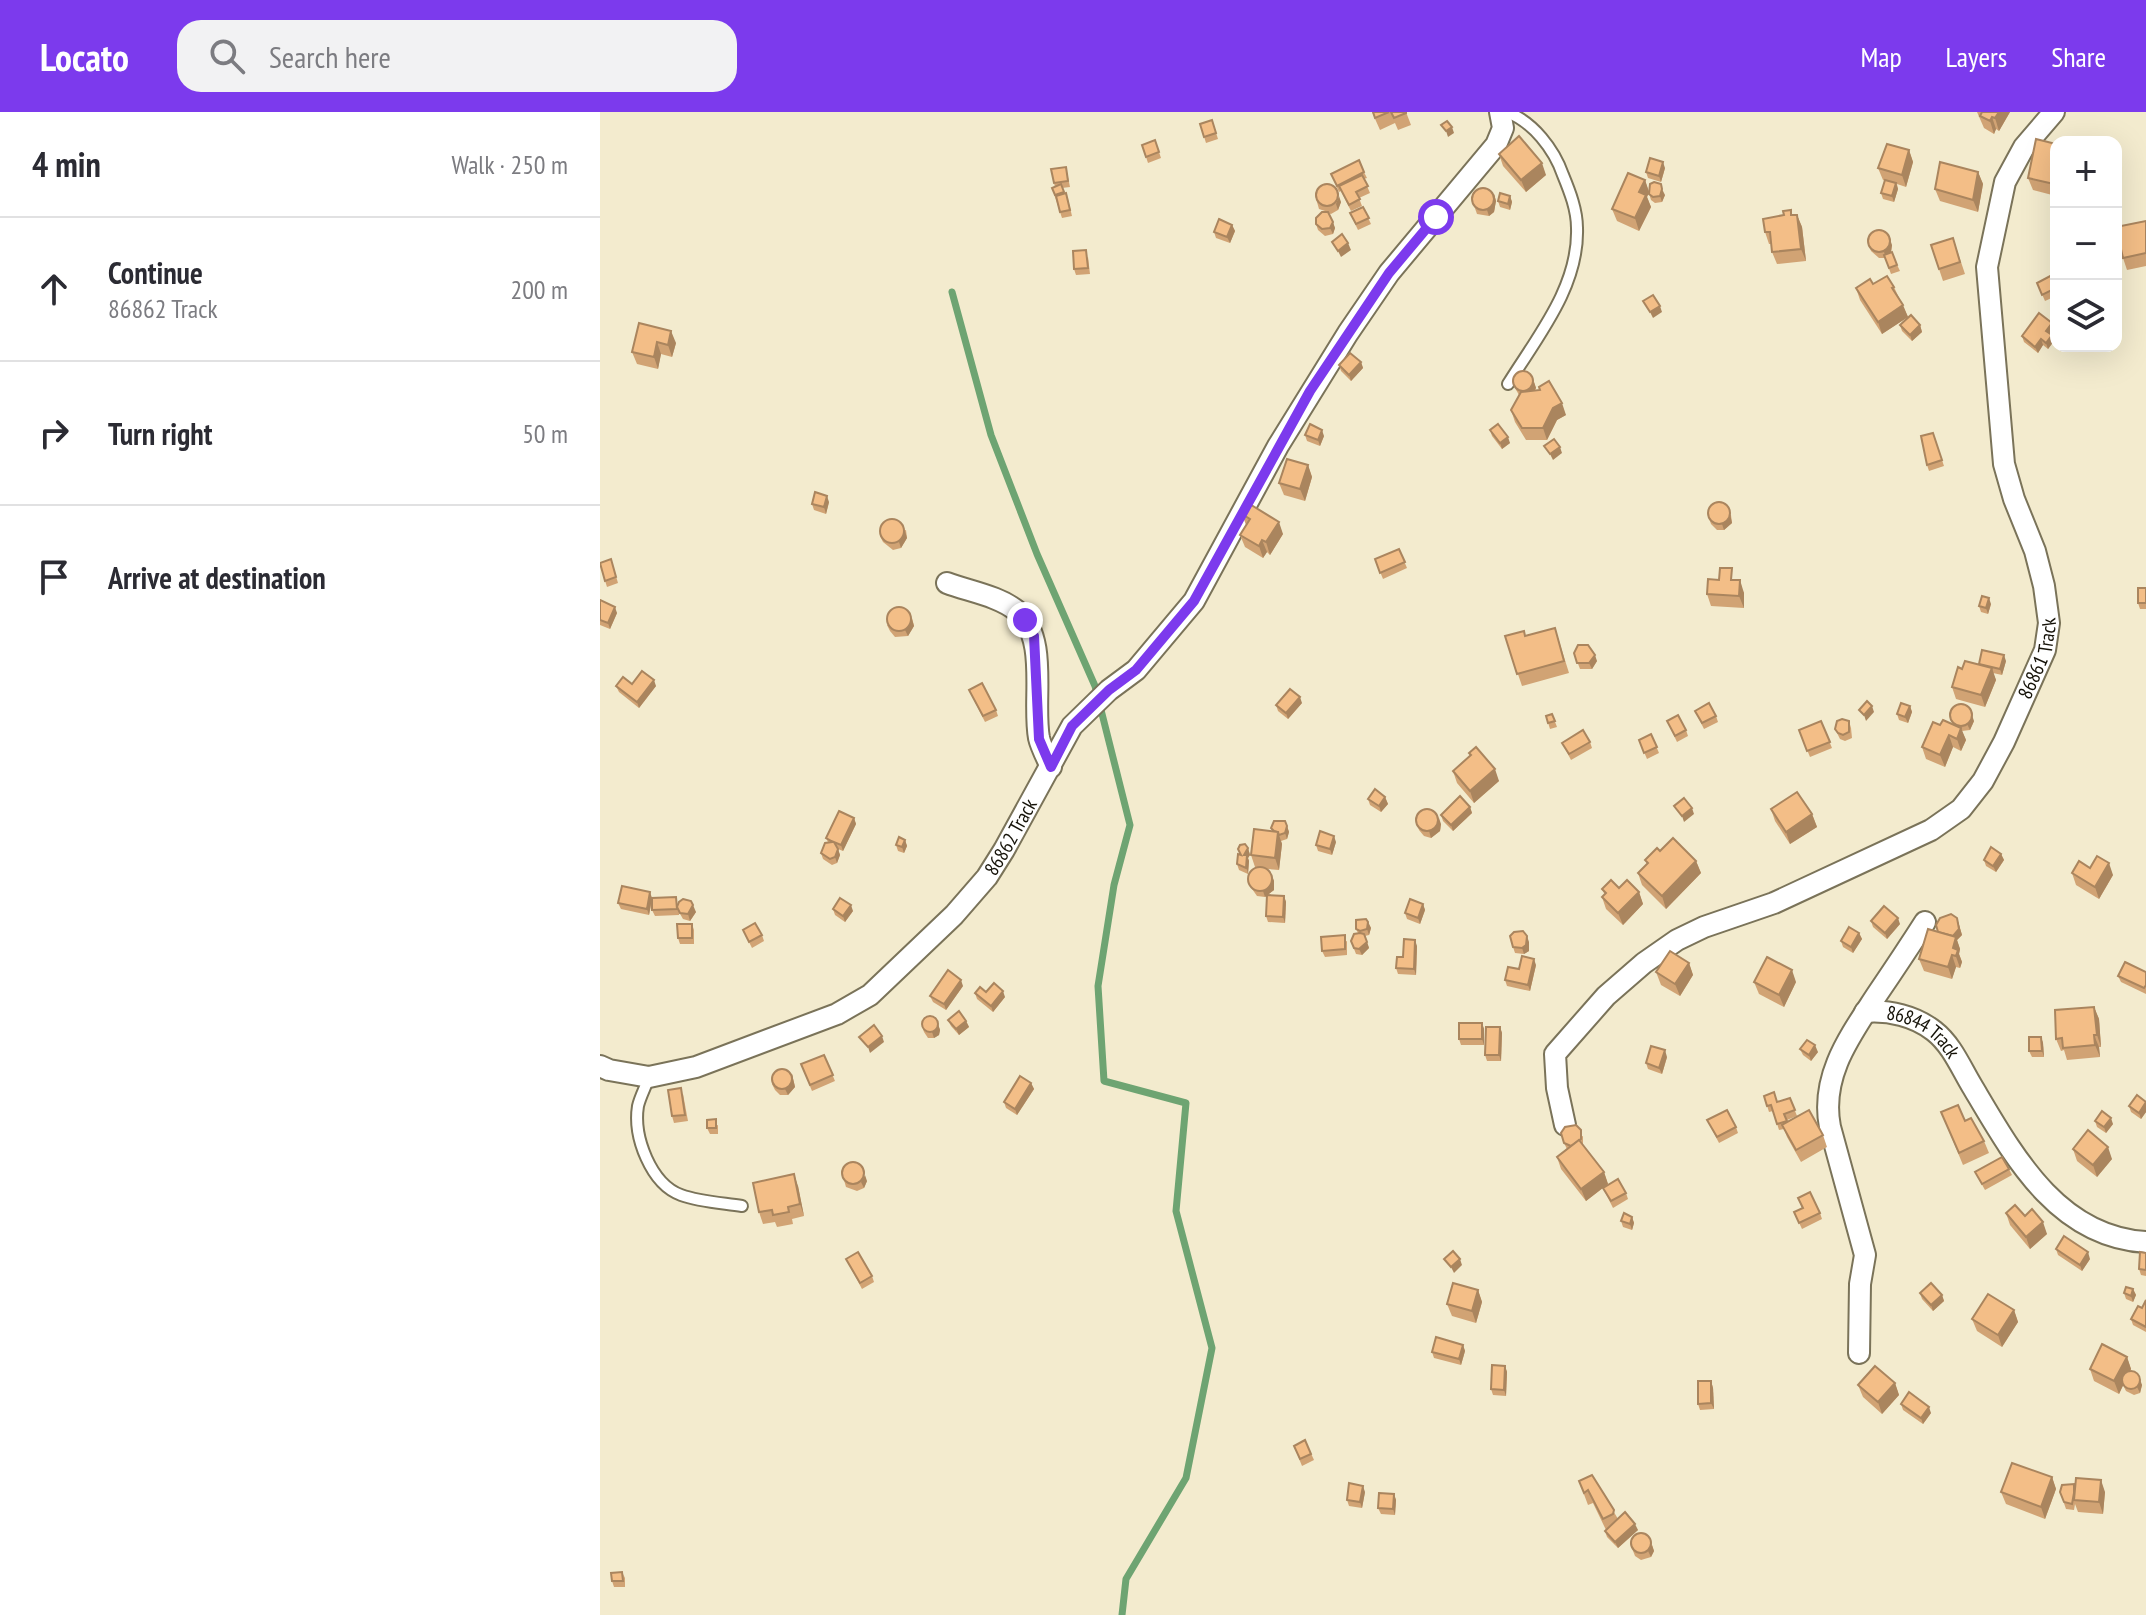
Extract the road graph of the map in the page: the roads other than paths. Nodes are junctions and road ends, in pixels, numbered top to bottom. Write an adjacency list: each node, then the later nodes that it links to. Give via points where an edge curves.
1 (1500, 112): 6 (street, 86862 Track, via 1503,128 1496,145 1389,273 1348,333 1194,601 1136,670 1072,726)
2 (1507, 112): 4 (lane, via 1529,125 1557,158 1577,229 1567,287)
3 (2054, 112): 11 (street, 86861 Track, via 2024,147 2005,182 1987,267 2004,464 2035,551 2049,623 2045,650 2004,742 1976,791 1931,830 1774,903 1677,940 1606,996 1555,1054)
4 (1508, 384)
5 (947, 583): 6 (street, via 1007,605 1025,620 1034,636 1039,739)
6 (1051, 767): 10 (street, 86862 Track, via 987,877 870,995 826,1019 696,1067)
7 (1925, 922): 8 (street)
8 (1865, 1012): 13 (street, 86844 Track, via 1900,1015 1934,1031 1949,1046 2002,1138 2053,1201 2075,1220 2110,1237); 14 (street, 86844 Track, via 1837,1060 1826,1109 1865,1255)
9 (600, 1066): 10 (street, 86862 Track)
10 (649, 1077): 12 (lane, via 638,1106 638,1128 643,1149 666,1188)
11 (1565, 1125)
12 (742, 1206)
13 (2146, 1242)
14 (1859, 1353)

